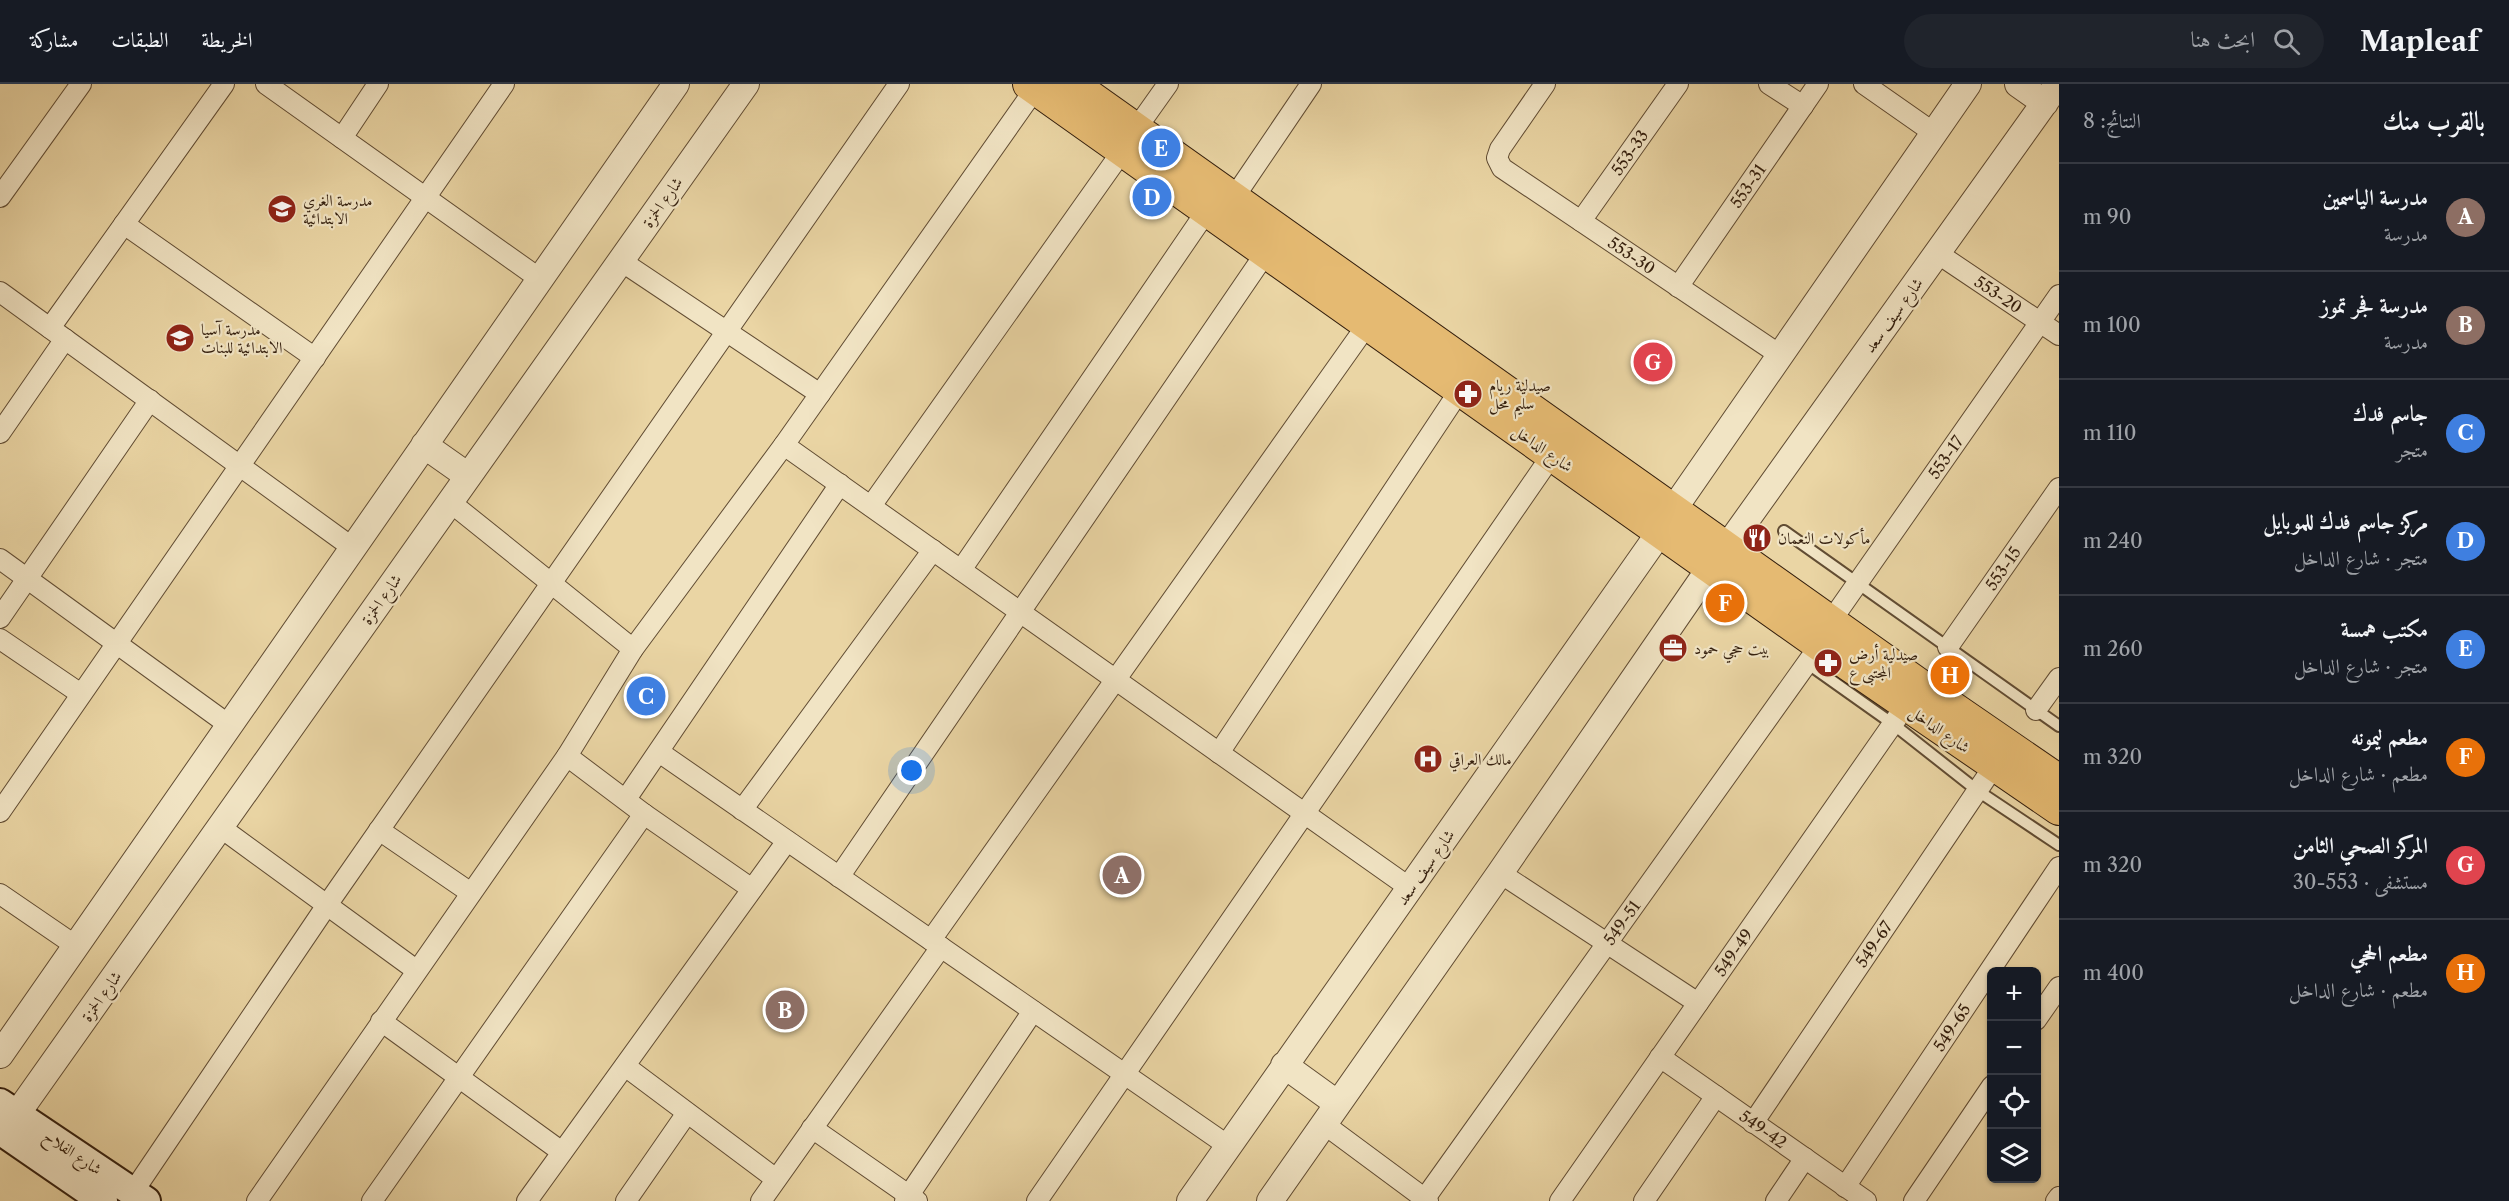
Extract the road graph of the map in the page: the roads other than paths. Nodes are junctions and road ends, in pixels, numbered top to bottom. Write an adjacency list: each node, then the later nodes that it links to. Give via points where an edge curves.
1 (81, 84): 25 (street)
2 (224, 84): 29 (street)
3 (266, 84): 23 (street)
4 (378, 84): 23 (street)
5 (504, 84): 26 (street)
6 (675, 84): 33 (street)
7 (746, 84): 32 (street, شارع الحمزة)
8 (899, 84): 39 (street)
9 (1072, 84): 24 (main road, شارع الداخل)
10 (1168, 84): 24 (street)
11 (1311, 84): 27 (street)
12 (1545, 84): 28 (street, 553-30, via 1497,158 1502,168)
13 (1678, 84): 28 (street, 553-33)
14 (1769, 84): 21 (street)
15 (1818, 84): 21 (street, 553-31)
16 (1864, 84): 22 (street)
17 (1968, 84): 22 (street, شارع سيف سعد)
18 (2018, 84): 20 (street)
19 (1032, 86): 24 (main road, شارع الداخل); 45 (street)
20 (2052, 93): 31 (street, شارع سيف سعد)
21 (1803, 106): 34 (street, 553-31)
22 (1934, 133): 42 (street, شارع سيف سعد)
23 (342, 138): 26 (street)
24 (1129, 140): 27 (main road, شارع الداخل); 56 (street)
25 (0, 197)
26 (426, 198): 33 (street); 43 (street)
27 (1221, 204): 30 (main road, شارع الداخل); 57 (main road, شارع الداخل); 63 (street)
28 (1581, 221): 34 (street, 553-30)
29 (124, 224): 40 (street); 43 (street)
30 (1267, 252): 38 (main road, شارع الداخل); 67 (street)
31 (1937, 253): 37 (street, 553-20); 61 (street, شارع سيف سعد)
32 (621, 261): 39 (street); 52 (street, شارع الحمزة)
33 (540, 279): 48 (street)
34 (1678, 287): 42 (street, 553-30)
35 (0, 292): 40 (street)
36 (2059, 295): 37 (street, 553-17)
37 (2040, 322): 41 (street, 553-20); 65 (street, 553-17)
38 (1368, 325): 44 (main road, شارع الداخل); 75 (street)
39 (727, 332): 45 (street); 66 (street)
40 (57, 333): 46 (street); 47 (street)
41 (2059, 335)
42 (1780, 355): 57 (street, شارع سيف سعد)
43 (315, 358): 51 (street)
44 (1460, 390): 50 (main road, شارع الداخل); 82 (street)
45 (820, 394): 49 (street)
46 (150, 400): 51 (street); 64 (street)
47 (0, 433)
48 (424, 445): 52 (street); 59 (street)
49 (784, 445): 53 (street); 73 (street)
50 (1552, 454): 57 (main road, شارع الداخل); 91 (street)
51 (240, 466): 59 (street); 71 (street)
52 (468, 476): 55 (street, شارع الحمزة)
53 (840, 484): 56 (street); 81 (street)
54 (2059, 488): 72 (street, 553-15)
55 (450, 502): 66 (street); 92 (street, شارع الحمزة)
56 (871, 506): 60 (street)
57 (1667, 521): 61 (main road, شارع الداخل); 99 (street, شارع سيف سعد)
58 (1784, 531): 65 (lane)
59 (353, 548): 79 (street)
60 (933, 550): 63 (street); 88 (street)
61 (1718, 557): 70 (main road, شارع الداخل); 97 (street, شارع سيف سعد)
62 (0, 559): 64 (street)
63 (961, 570): 67 (street)
64 (27, 578): 68 (street); 71 (street)
65 (1857, 583): 70 (street, 553-17); 72 (lane)
66 (550, 585): 73 (street); 93 (street)
67 (1020, 612): 75 (street); 98 (street)
68 (0, 618)
69 (0, 639): 76 (street)
70 (1819, 643): 78 (main road, شارع الداخل); 85 (main road, شارع الداخل, via 2010,748); 104 (street, 549-51)
71 (117, 644): 76 (street); 79 (street)
72 (1948, 648): 77 (lane)
73 (633, 649): 83 (street)
74 (2059, 678): 77 (street)
75 (1115, 679): 82 (street); 105 (street)
76 (81, 694): 89 (street)
77 (2036, 710): 80 (lane)
78 (1899, 715): 84 (main road, شارع الداخل); 109 (street, 549-49)
79 (229, 725): 106 (street)
80 (2059, 726)
81 (659, 752): 86 (street); 88 (street)
82 (1219, 753): 91 (street)
83 (567, 756): 86 (street); 101 (street)
84 (1986, 779): 87 (main road, شارع الداخل); 95 (lane); 123 (street, 549-67)
85 (2059, 781)
86 (627, 800): 90 (street)
87 (2059, 809)
88 (742, 810): 94 (street)
89 (0, 812)
90 (644, 814): 100 (street); 118 (street)
91 (1305, 814): 99 (street); 117 (street)
92 (220, 827): 103 (street); 124 (street, شارع الحمزة)
93 (380, 830): 101 (street); 103 (street)
94 (787, 841): 98 (street); 100 (street)
95 (2059, 845)
96 (2059, 867): 130 (street, 549-65)
97 (1500, 873): 104 (street); 122 (street, شارع سيف سعد)
98 (839, 877): 105 (street)
99 (1410, 888): 115 (street, شارع سيف سعد)
100 (752, 889): 116 (street)
101 (471, 893): 107 (street)
102 (0, 894): 106 (street)
103 (327, 905): 107 (street); 131 (street)
104 (1607, 943): 109 (street); 134 (street, 549-51)
105 (936, 944): 110 (street); 125 (street)
106 (76, 946): 113 (street)
107 (416, 970): 112 (street)
108 (2059, 987): 111 (street)
109 (1698, 1003): 114 (street, 549-49)
110 (1033, 1011): 117 (street); 133 (street)
111 (2041, 1014)
112 (381, 1021): 118 (street); 136 (street)
113 (0, 1055)
114 (1660, 1057): 120 (street, 549-42); 144 (street, 549-49)
115 (1284, 1065): 122 (street); 126 (street, شارع سيف سعد)
116 (625, 1066): 121 (street); 127 (street)
117 (1125, 1075): 126 (street); 141 (street)
118 (460, 1077): 127 (street); 137 (street)
119 (1987, 1093): 148 (street)
120 (1716, 1096): 123 (street, 549-42); 145 (street)
121 (687, 1113): 129 (street); 139 (street)
122 (1331, 1114): 134 (street); 143 (street, شارع سيف سعد)
123 (1753, 1123): 128 (street, 549-42)
124 (4, 1124): 131 (main road, شارع الفلاح); 135 (main road, شارع الفلاح)
125 (812, 1128): 129 (street); 133 (street)
126 (1227, 1145): 142 (street, شارع سيف سعد)
127 (562, 1152): 138 (street)
128 (1805, 1158): 130 (street, 549-42); 146 (street)
129 (776, 1179): 140 (street)
130 (1845, 1187): 147 (street, 549-42)
131 (140, 1196)
132 (2059, 1197): 149 (street)
133 (910, 1199)
134 (1425, 1200)
135 (103, 1201)
136 (257, 1201)
137 (372, 1201)
138 (527, 1201)
139 (626, 1201)
140 (761, 1201)
141 (1037, 1201)
142 (1190, 1201)
143 (1270, 1201)
144 (1560, 1201)
145 (1644, 1201)
146 (1776, 1201)
147 (1866, 1201)
148 (1914, 1201)
149 (2056, 1201)

